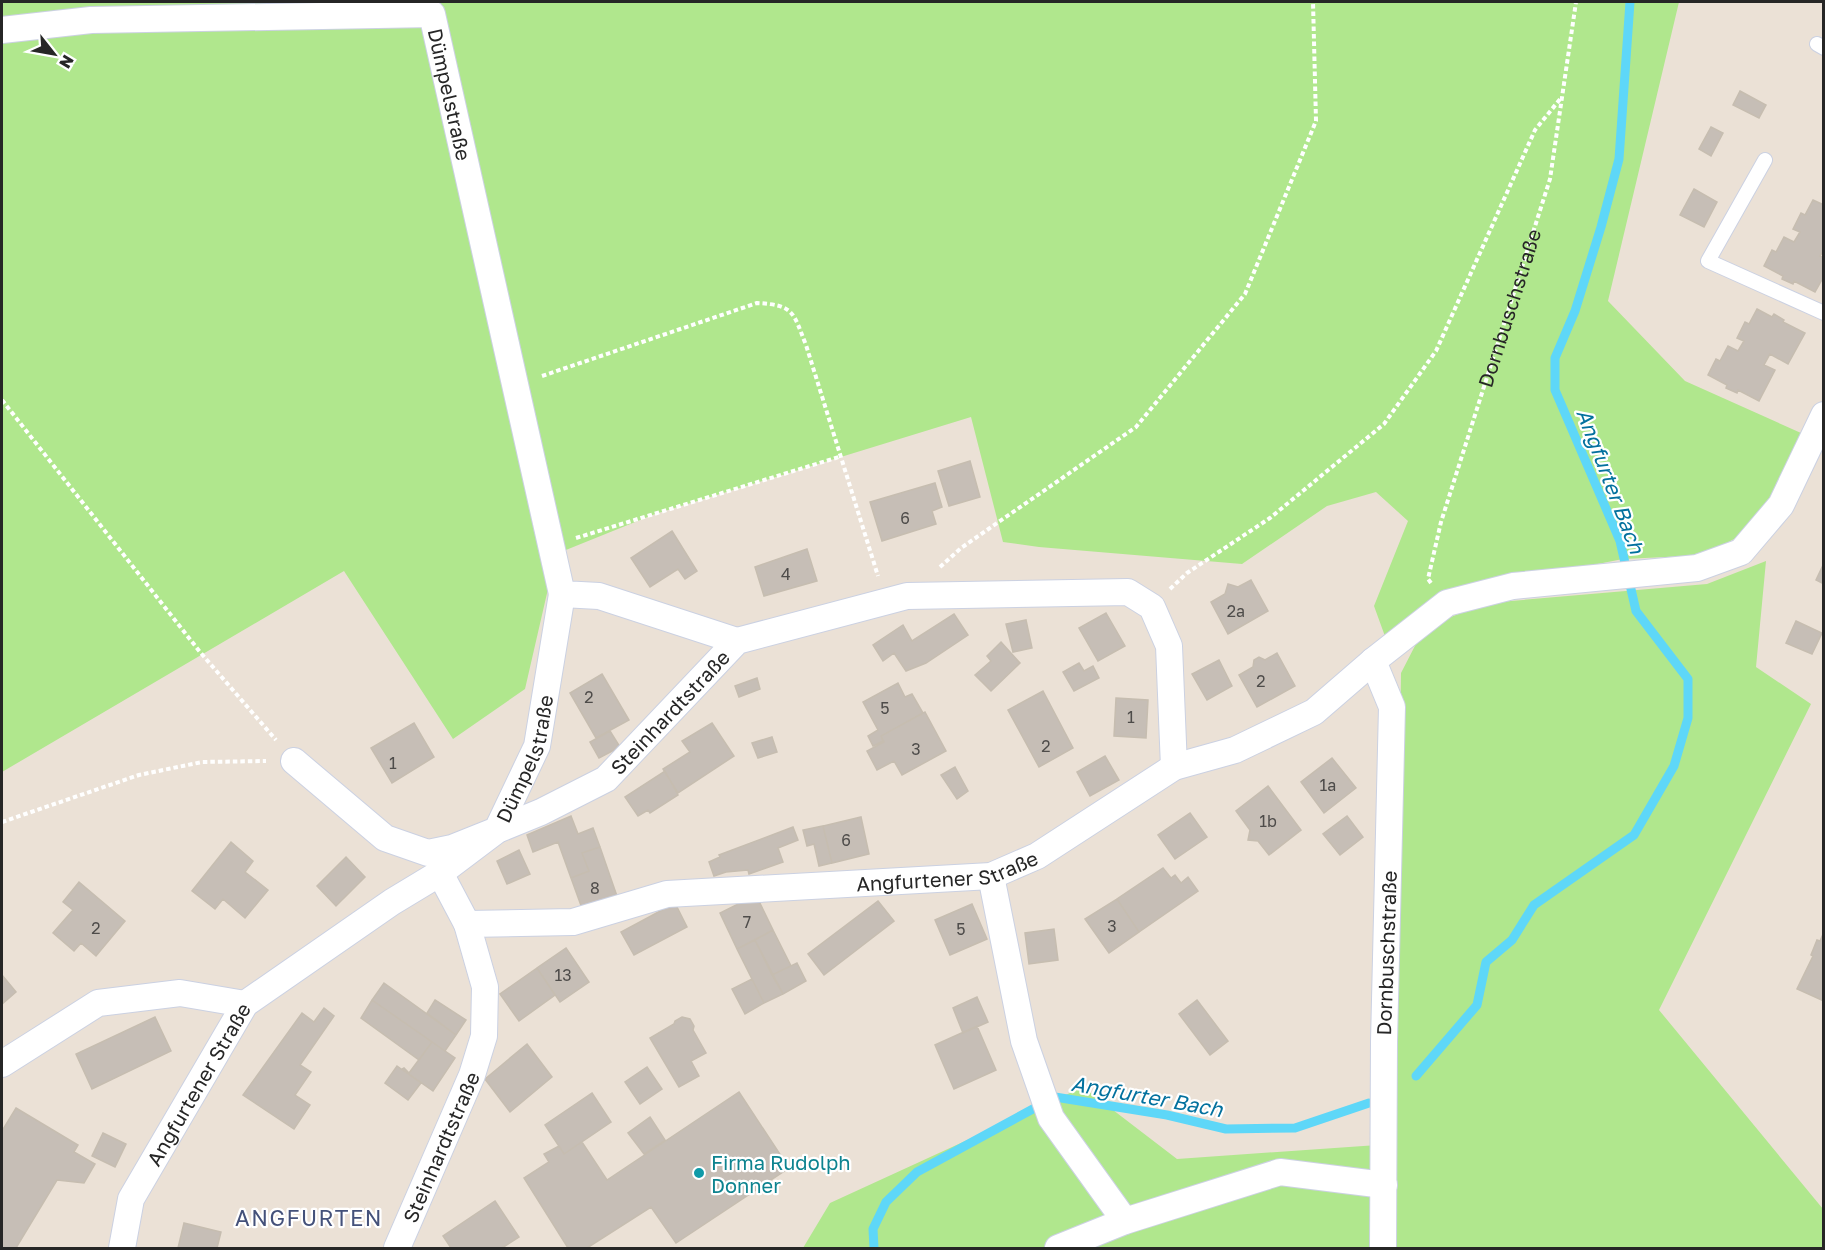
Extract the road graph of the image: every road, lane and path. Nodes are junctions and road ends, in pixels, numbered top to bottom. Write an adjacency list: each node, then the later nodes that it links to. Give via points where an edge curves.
1 (1314, 2): 13 (path, via 1316,121 1245,294 1136,427 961,548)
2 (1576, 2): 4 (path, Dornbuschstraße)
3 (2, 30): 7 (street, Dümpelstraße, via 91,20 432,14)
4 (1561, 98): 14 (path, Dornbuschstraße, via 1550,179 1433,556 1428,579); 15 (path, via 1535,130 1436,351 1384,424 1270,518 1187,573)
5 (1765, 160): 6 (lane, via 1708,261)
6 (1824, 313)
7 (515, 385): 10 (path, via 757,303 779,304 794,314); 11 (street, Dümpelstraße)
8 (2, 400): 18 (path, via 200,651)
9 (1824, 415): 14 (street, via 1781,505 1741,552 1696,568 1513,586)
10 (839, 457): 11 (path, via 576,538); 13 (path)
11 (548, 536): 12 (street, Dümpelstraße)
12 (562, 594): 16 (street, via 599,596); 21 (street, Dümpelstraße, via 537,746)
13 (897, 599): 15 (street, Steinhardtstraße, via 1128,592); 16 (street, Steinhardtstraße)
14 (1447, 603): 17 (street, Angfurtener Straße)
15 (1152, 607): 19 (street, via 1169,646)
16 (737, 641): 21 (street, Steinhardtstraße, via 606,779)
17 (1373, 661): 19 (street, Angfurtener Straße, via 1314,712 1235,750); 27 (street, Dornbuschstraße, via 1392,707)
18 (294, 761): 20 (path, via 202,762 139,775); 21 (street, Dümpelstraße, via 386,838 428,853)
19 (1174, 767): 23 (street, Angfurtener Straße, via 1037,856)
20 (2, 822)
21 (497, 830): 22 (street, Steinhardtstraße)
22 (440, 873): 24 (street, Steinhardtstraße); 25 (street, Angfurtener Straße)
23 (992, 876): 24 (street, Angfurtener Straße, via 667,894 573,922); 28 (street, via 1024,1041 1051,1118)
24 (466, 924): 30 (street, Steinhardtstraße, via 485,987 484,1036 472,1075)
25 (245, 1004): 26 (street, via 180,993 98,1003); 29 (street, Angfurtener Straße, via 131,1199)
26 (2, 1064)
27 (1384, 1185): 28 (street, via 1280,1173); 32 (street, Dornbuschstraße)
28 (1125, 1221): 31 (street)
29 (122, 1248)
30 (397, 1248)
31 (1058, 1248)
32 (1383, 1248)

